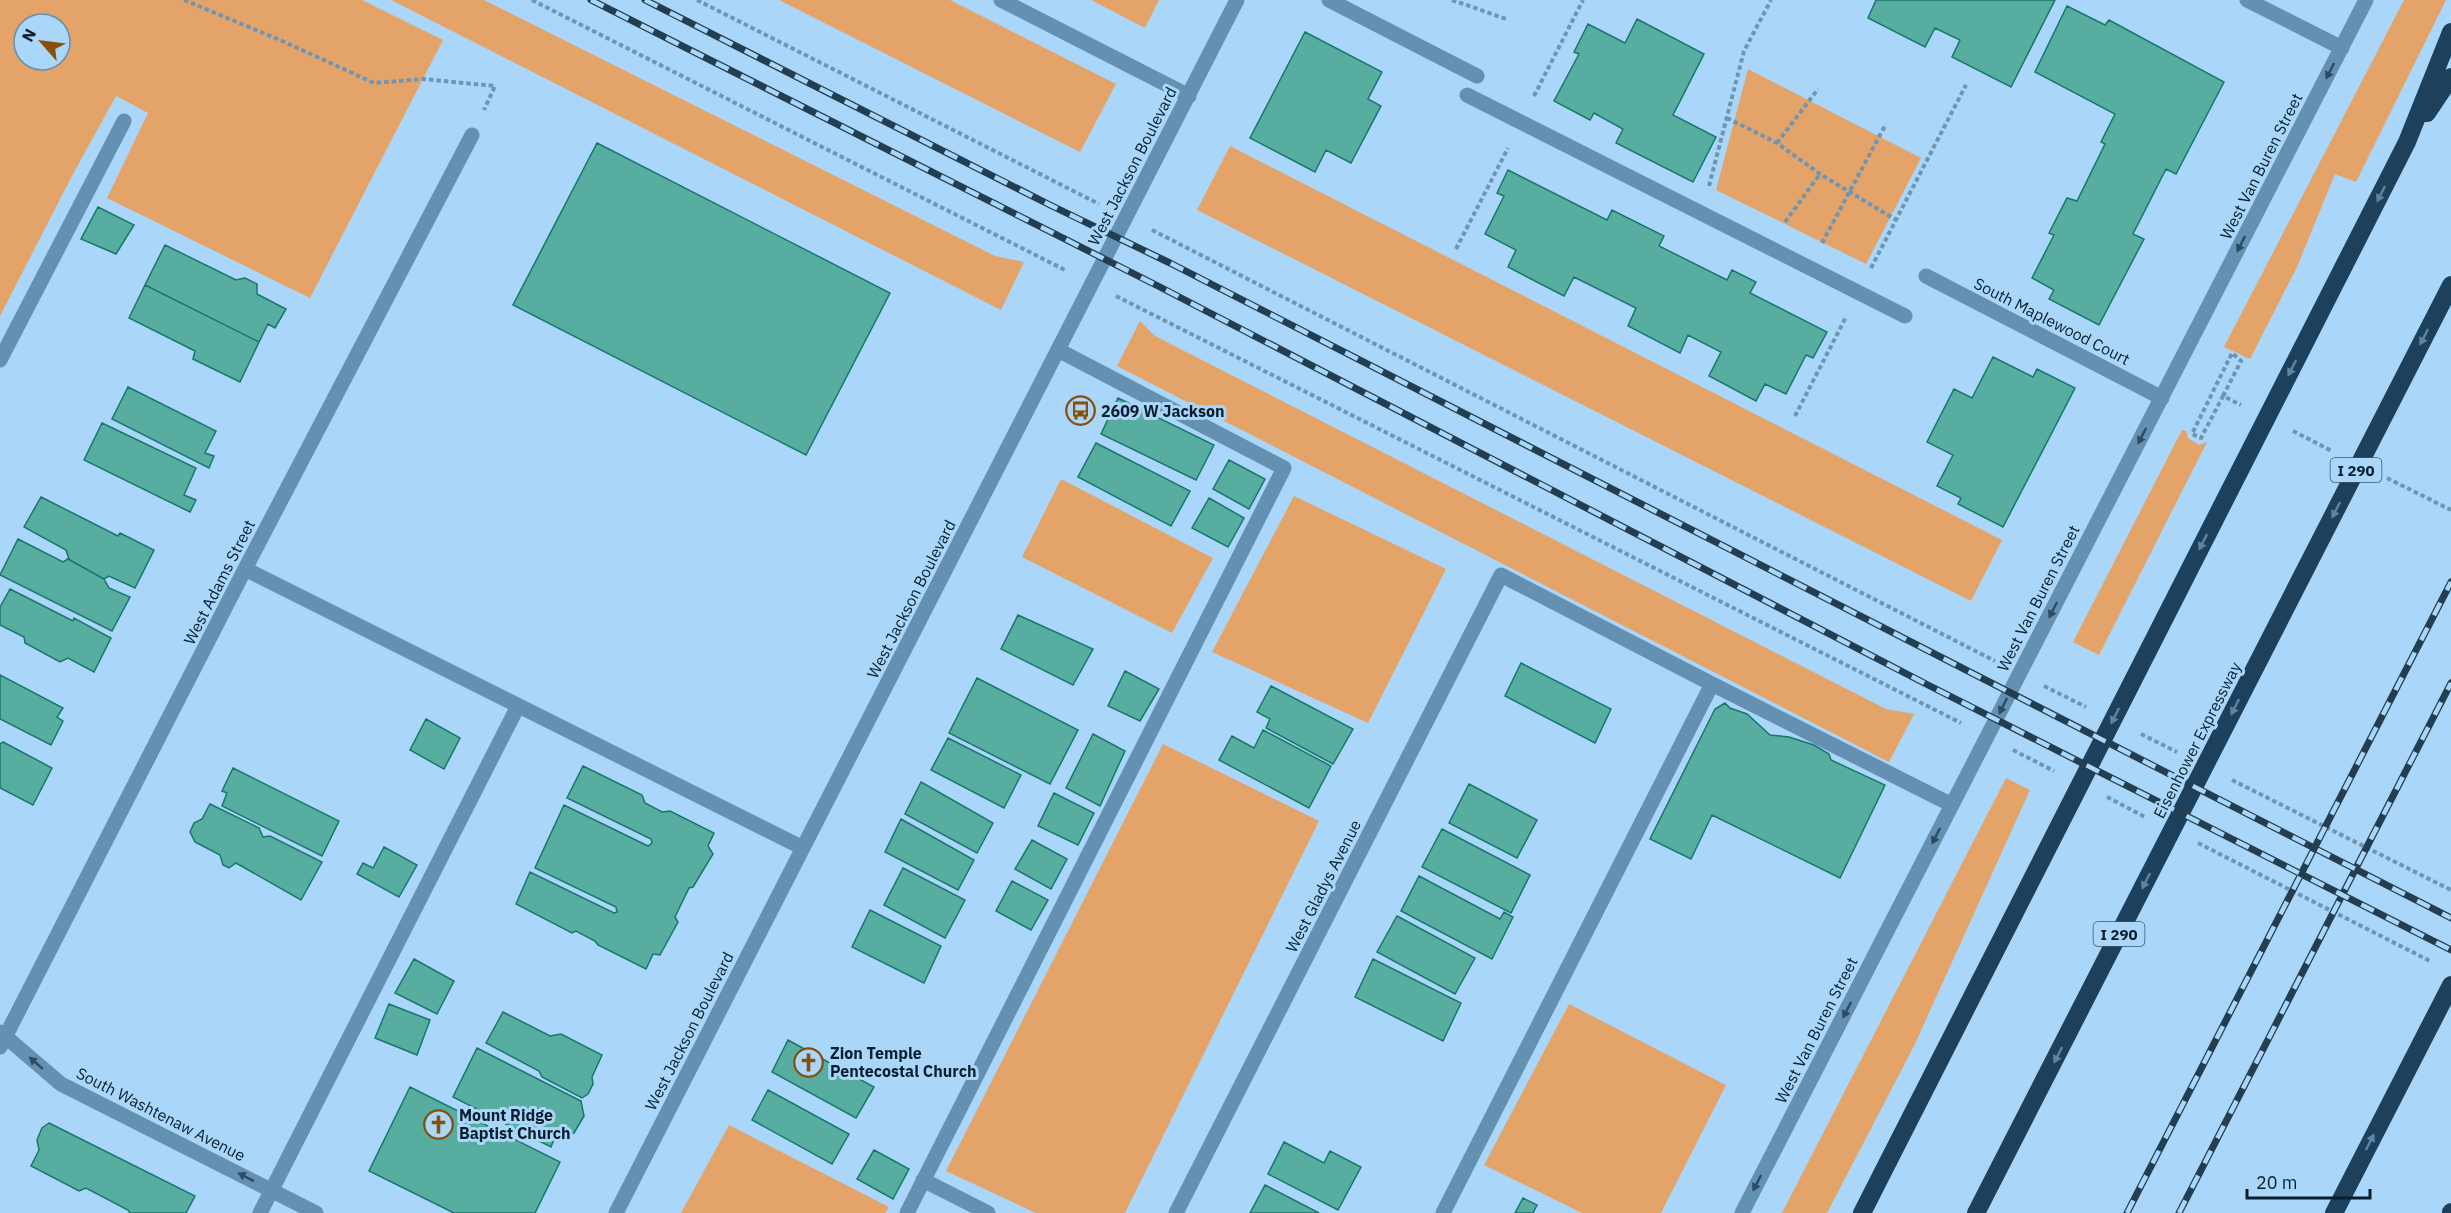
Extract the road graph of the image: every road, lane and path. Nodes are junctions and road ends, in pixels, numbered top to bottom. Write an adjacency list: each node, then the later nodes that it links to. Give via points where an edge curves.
1 (184, 0): 23 (path, via 374,83 423,79 495,86)
2 (532, 0): 33 (path)
3 (697, 0): 27 (path)
4 (1001, 0): 19 (street)
5 (1237, 0): 19 (street, West Jackson Boulevard)
6 (1329, 0): 14 (street)
7 (1452, 0): 11 (path)
8 (1771, 0): 20 (path, via 1744,51)
9 (2247, 0): 13 (street)
10 (2366, 0): 13 (street, West Van Buren Street)
11 (1506, 19)
12 (2451, 32): 24 (highway)
13 (2342, 48): 43 (street, West Van Buren Street, one-way to 43)
14 (1477, 76)
15 (2451, 77): 24 (highway)
16 (1966, 85): 30 (path)
17 (1818, 89): 25 (path)
18 (1467, 95): 29 (street)
19 (1189, 96): 40 (street, West Jackson Boulevard)
20 (1727, 118): 25 (path); 29 (path)
21 (124, 121): 41 (street)
22 (1886, 124): 28 (path)
23 (472, 135): 46 (street, West Adams Street)
24 (2407, 142): 65 (highway, one-way to 65)
25 (1777, 143): 26 (path)
26 (1820, 174): 28 (path); 32 (path)
27 (1063, 186)
28 (1849, 193): 30 (path); 34 (path)
29 (1702, 213): 32 (street)
30 (1896, 220): 37 (path)
31 (1179, 244): 47 (path)
32 (1768, 247): 34 (street)
33 (1030, 252)
34 (1808, 267): 37 (street)
35 (1926, 276): 43 (street, South Maplewood Court)
36 (2451, 285): 66 (highway, Eisenhower Expressway / I 290, one-way to 66)
37 (1858, 293): 39 (street); 45 (path)
38 (1145, 310): 49 (path)
39 (1905, 316)
40 (1058, 350): 52 (street, West Jackson Boulevard); 55 (street, via 1284,468)
41 (0, 360)
42 (2223, 396): 42 (path, via 2201,438 2192,434 2232,353 2241,361); 44 (path)
43 (2162, 398): 51 (street, West Van Buren Street, one-way to 51)
44 (2229, 399)
45 (1795, 416)
46 (245, 569): 50 (street); 54 (street, West Adams Street)
47 (1952, 639)
48 (1712, 684): 51 (street); 62 (street, West Gladys Avenue, via 1501,575); 63 (street)
49 (1920, 702)
50 (518, 706): 52 (street); 56 (street)
51 (1952, 804): 64 (street, West Van Buren Street, one-way to 64)
52 (803, 848): 59 (street, West Jackson Boulevard)
53 (2451, 985): 67 (highway, one-way to 53)
54 (2, 1038): 56 (street, South Washtenaw Avenue, one-way to 54, via 61,1084)
55 (923, 1180): 60 (street); 61 (street)
56 (272, 1190): 57 (street); 58 (street, South Washtenaw Avenue)
57 (260, 1213)
58 (316, 1213)
59 (616, 1213)
60 (907, 1213)
61 (988, 1213)
62 (1176, 1213)
63 (1443, 1213)
64 (1742, 1213)
65 (1862, 1213)
66 (1976, 1213)
67 (2334, 1213)

